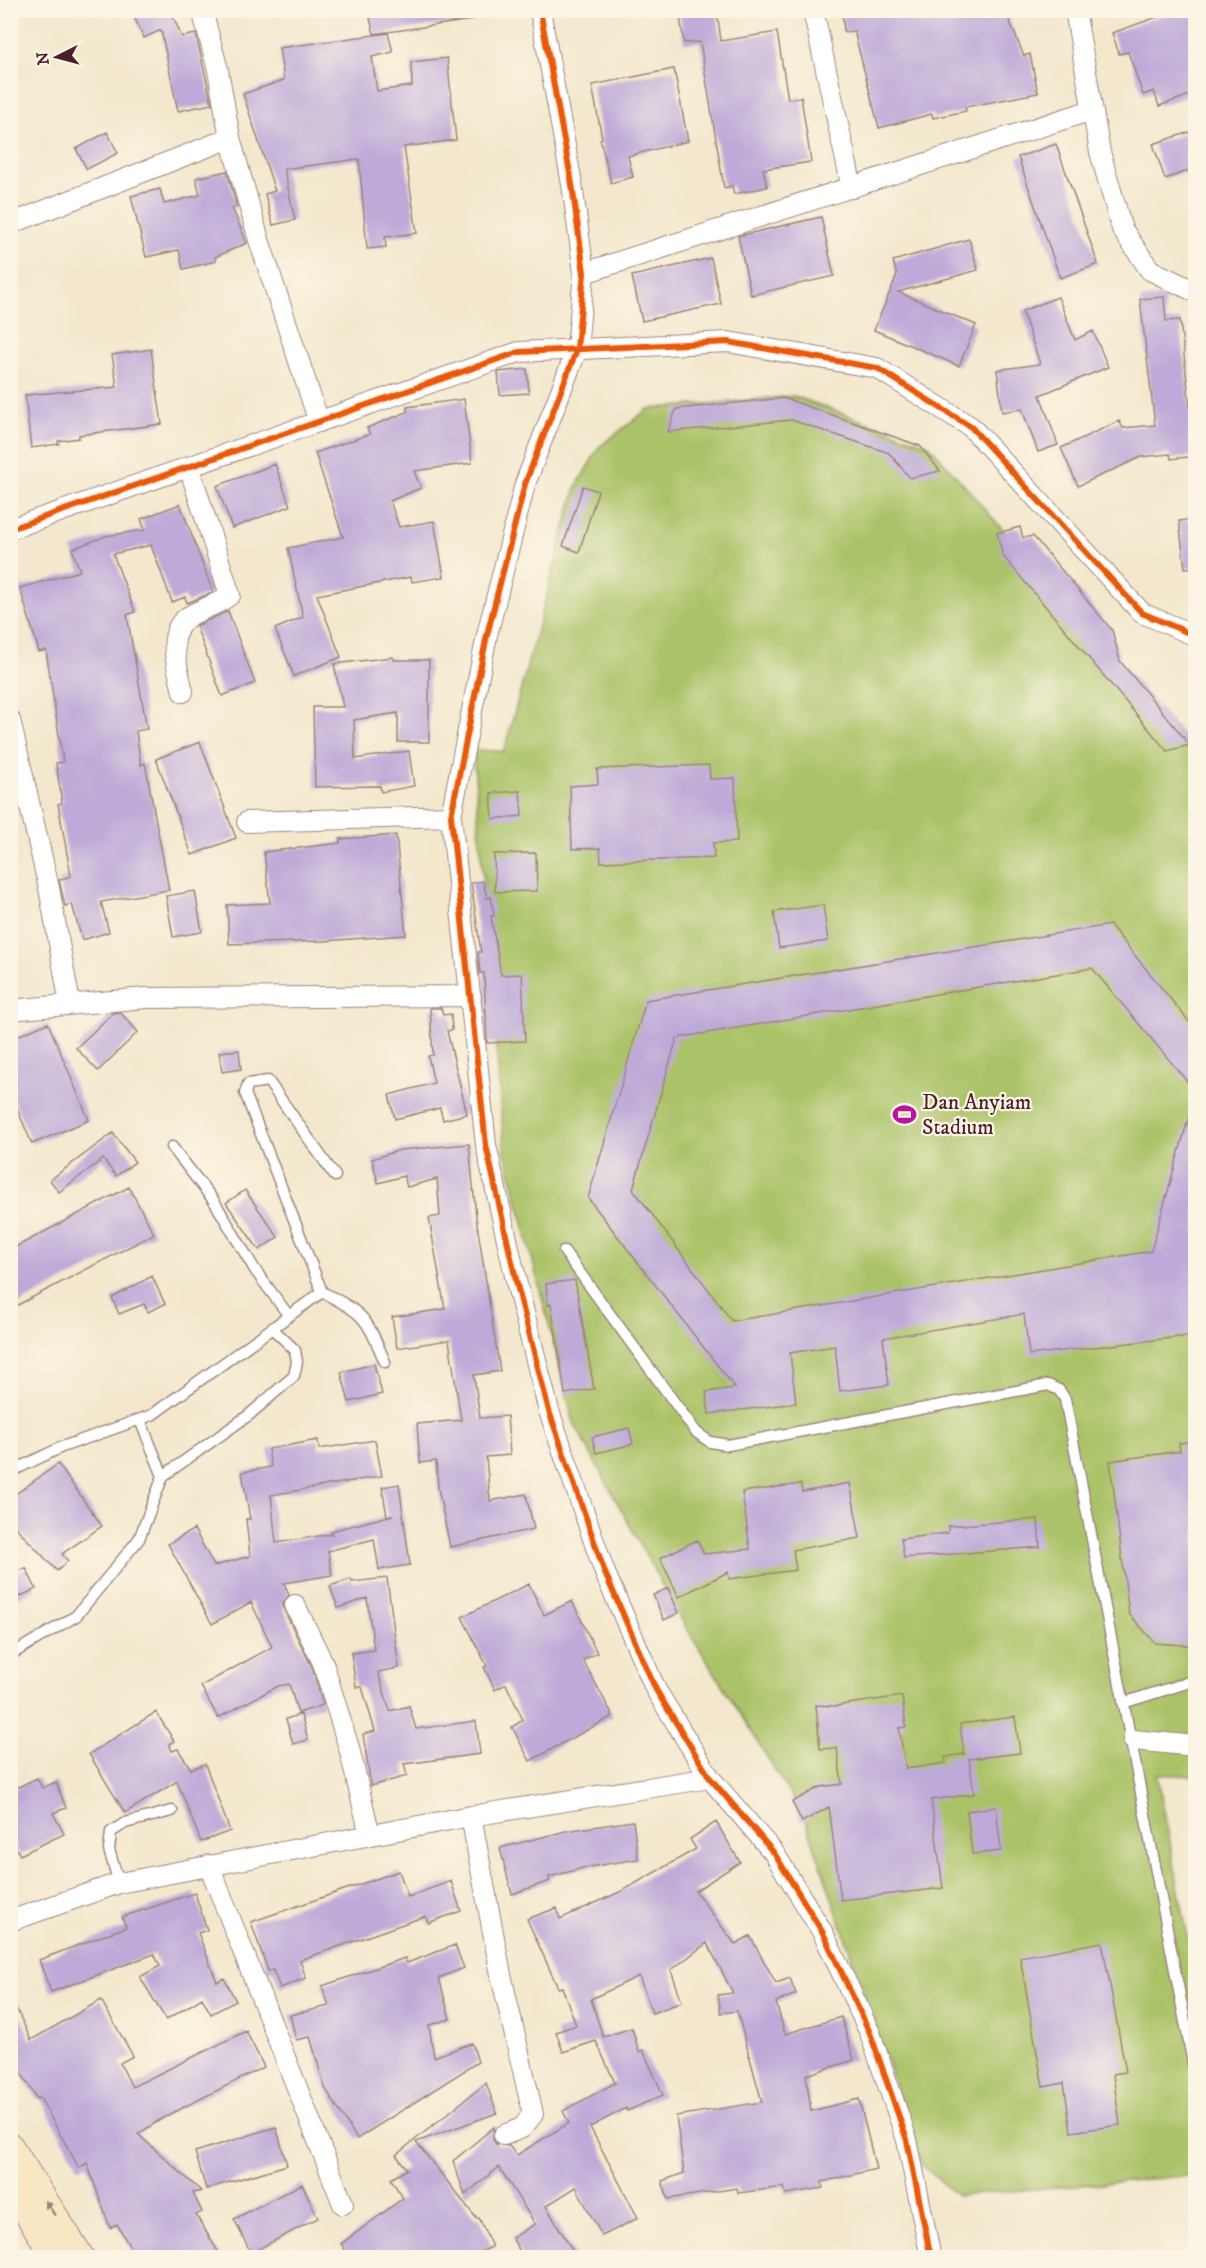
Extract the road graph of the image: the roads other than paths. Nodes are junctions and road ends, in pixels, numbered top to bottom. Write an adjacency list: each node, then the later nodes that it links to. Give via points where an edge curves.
1 (202, 10): 6 (street)
2 (540, 10): 9 (street)
3 (813, 10): 7 (street)
4 (1075, 10): 5 (street)
5 (1092, 110): 7 (street); 10 (street, via 1122,229 1150,270)
6 (230, 138): 8 (street); 12 (street)
7 (852, 188): 9 (street)
8 (10, 224)
9 (584, 273): 11 (street)
10 (1196, 292)
11 (577, 349): 12 (street, via 519,352); 15 (street, via 728,342 877,368 971,426 1142,613); 18 (street, via 525,484 485,646)
12 (319, 422): 13 (street)
13 (189, 467): 14 (street); 16 (street, via 230,595 190,615 175,629)
14 (10, 529)
15 (1196, 636)
16 (183, 692)
17 (10, 720): 21 (street, via 49,888)
18 (451, 816): 19 (street); 20 (street)
19 (248, 822)
20 (471, 996): 21 (street, via 146,998); 39 (street, via 486,1145 549,1411 605,1573 656,1690)
21 (70, 1004): 22 (street)
22 (10, 1010)
23 (172, 1147): 27 (lane, via 214,1202 255,1270)
24 (335, 1176): 26 (lane, via 268,1081 248,1084 245,1093)
25 (564, 1251): 36 (lane, via 696,1432 710,1442 728,1445 1048,1385 1059,1390 1065,1399)
26 (322, 1292): 27 (lane); 29 (lane, via 351,1306 365,1319)
27 (289, 1316): 28 (lane)
28 (273, 1329): 30 (lane); 32 (lane, via 295,1350 294,1376 249,1415)
29 (385, 1362)
30 (140, 1420): 31 (lane, via 62,1447); 32 (lane)
31 (10, 1472)
32 (163, 1476): 34 (lane, via 139,1539 76,1616)
33 (295, 1605): 42 (street, via 323,1663)
34 (10, 1655)
35 (1196, 1680): 36 (lane)
36 (1123, 1703): 37 (lane)
37 (1132, 1740): 38 (street); 46 (lane)
38 (1196, 1746)
39 (710, 1778): 41 (street); 53 (street, via 774,1853 823,1933 870,2033 907,2140)
40 (172, 1812): 44 (lane, via 125,1823 111,1832 109,1850)
41 (471, 1816): 42 (street); 47 (street, via 501,1975 533,2114 522,2128)
42 (370, 1834): 43 (street)
43 (209, 1865): 44 (street); 50 (street)
44 (118, 1883): 45 (street)
45 (10, 1921)
46 (1196, 2079)
47 (504, 2135)
48 (10, 2147): 52 (main road, one-way to 48)
49 (10, 2185): 51 (main road)
50 (343, 2204)
51 (56, 2258)
52 (81, 2258)
53 (931, 2258)

